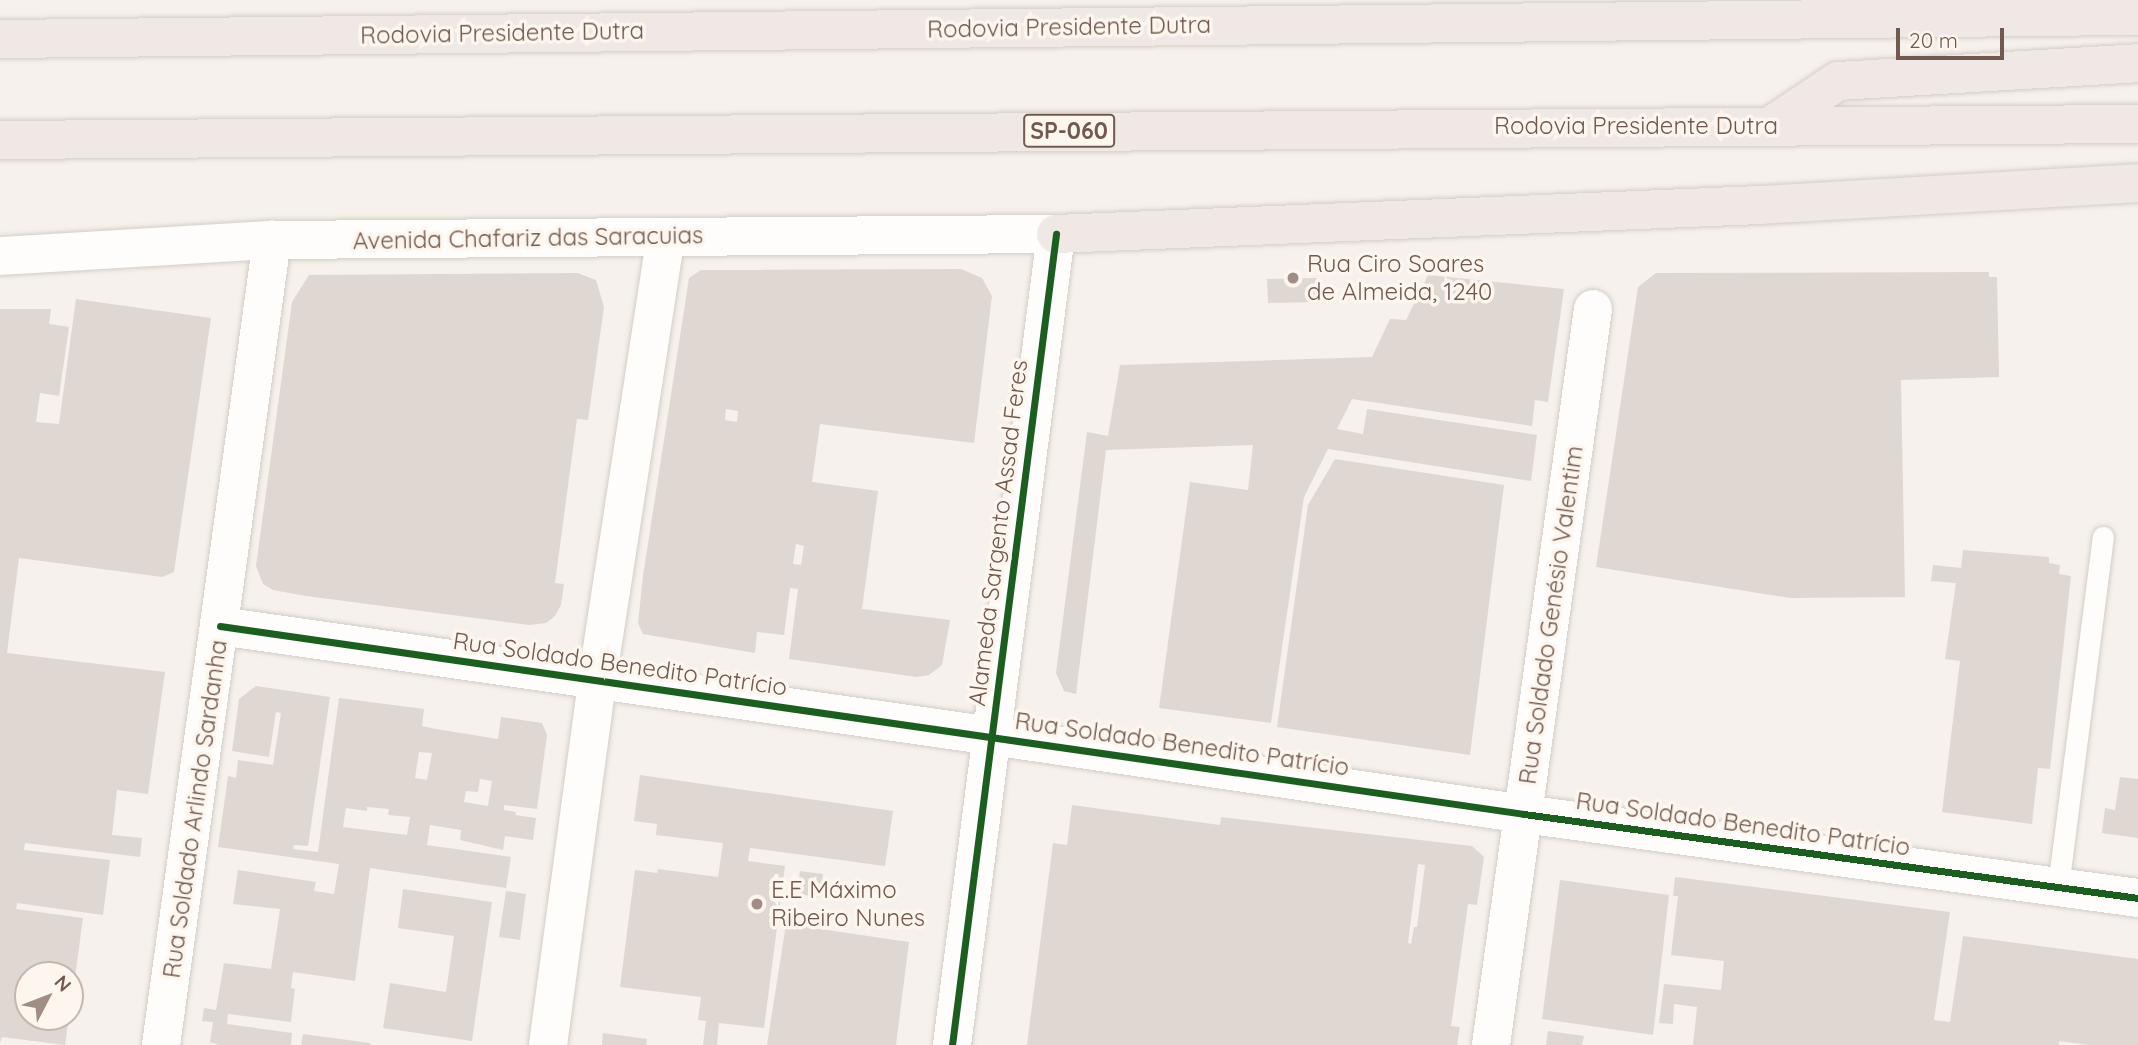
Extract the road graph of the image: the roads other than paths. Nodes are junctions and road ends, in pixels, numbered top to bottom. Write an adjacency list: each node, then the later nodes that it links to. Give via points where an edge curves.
1 (2138, 16): 2 (highway, Rodovia Presidente Dutra)
2 (0, 39)
3 (2138, 63): 5 (highway, via 1838,81)
4 (2138, 124): 5 (highway, Rodovia Presidente Dutra / SP-060)
5 (1772, 125): 6 (highway, Rodovia Presidente Dutra / SP-060)
6 (0, 140)
7 (2138, 183): 8 (highway, via 1760,205)
8 (1056, 234): 9 (street, Avenida Chafariz das Saracuias); 16 (street, Alameda Sargento Assad Feres)
9 (666, 237): 10 (street, Avenida Chafariz das Saracuias); 15 (street)
10 (272, 240): 11 (street, Avenida Chafariz das Saracuias); 14 (street, Rua Soldado Arlindo Sardanha)
11 (0, 256)
12 (1593, 309): 17 (street, Rua Soldado Genésio Valentim)
13 (2103, 537): 18 (lane)
14 (220, 626): 15 (street, Rua Soldado Benedito Patrício); 20 (street, Rua Soldado Arlindo Sardanha)
15 (597, 681): 16 (street, Rua Soldado Benedito Patrício); 21 (street)
16 (992, 736): 17 (street, Rua Soldado Benedito Patrício); 22 (street, Alameda Sargento Assad Feres)
17 (1524, 814): 18 (street, Rua Soldado Benedito Patrício); 23 (street, Rua Soldado Genésio Valentim)
18 (2058, 887): 19 (street, Rua Soldado Benedito Patrício)
19 (2138, 898)
20 (161, 1045)
21 (548, 1045)
22 (952, 1045)
23 (1491, 1045)

